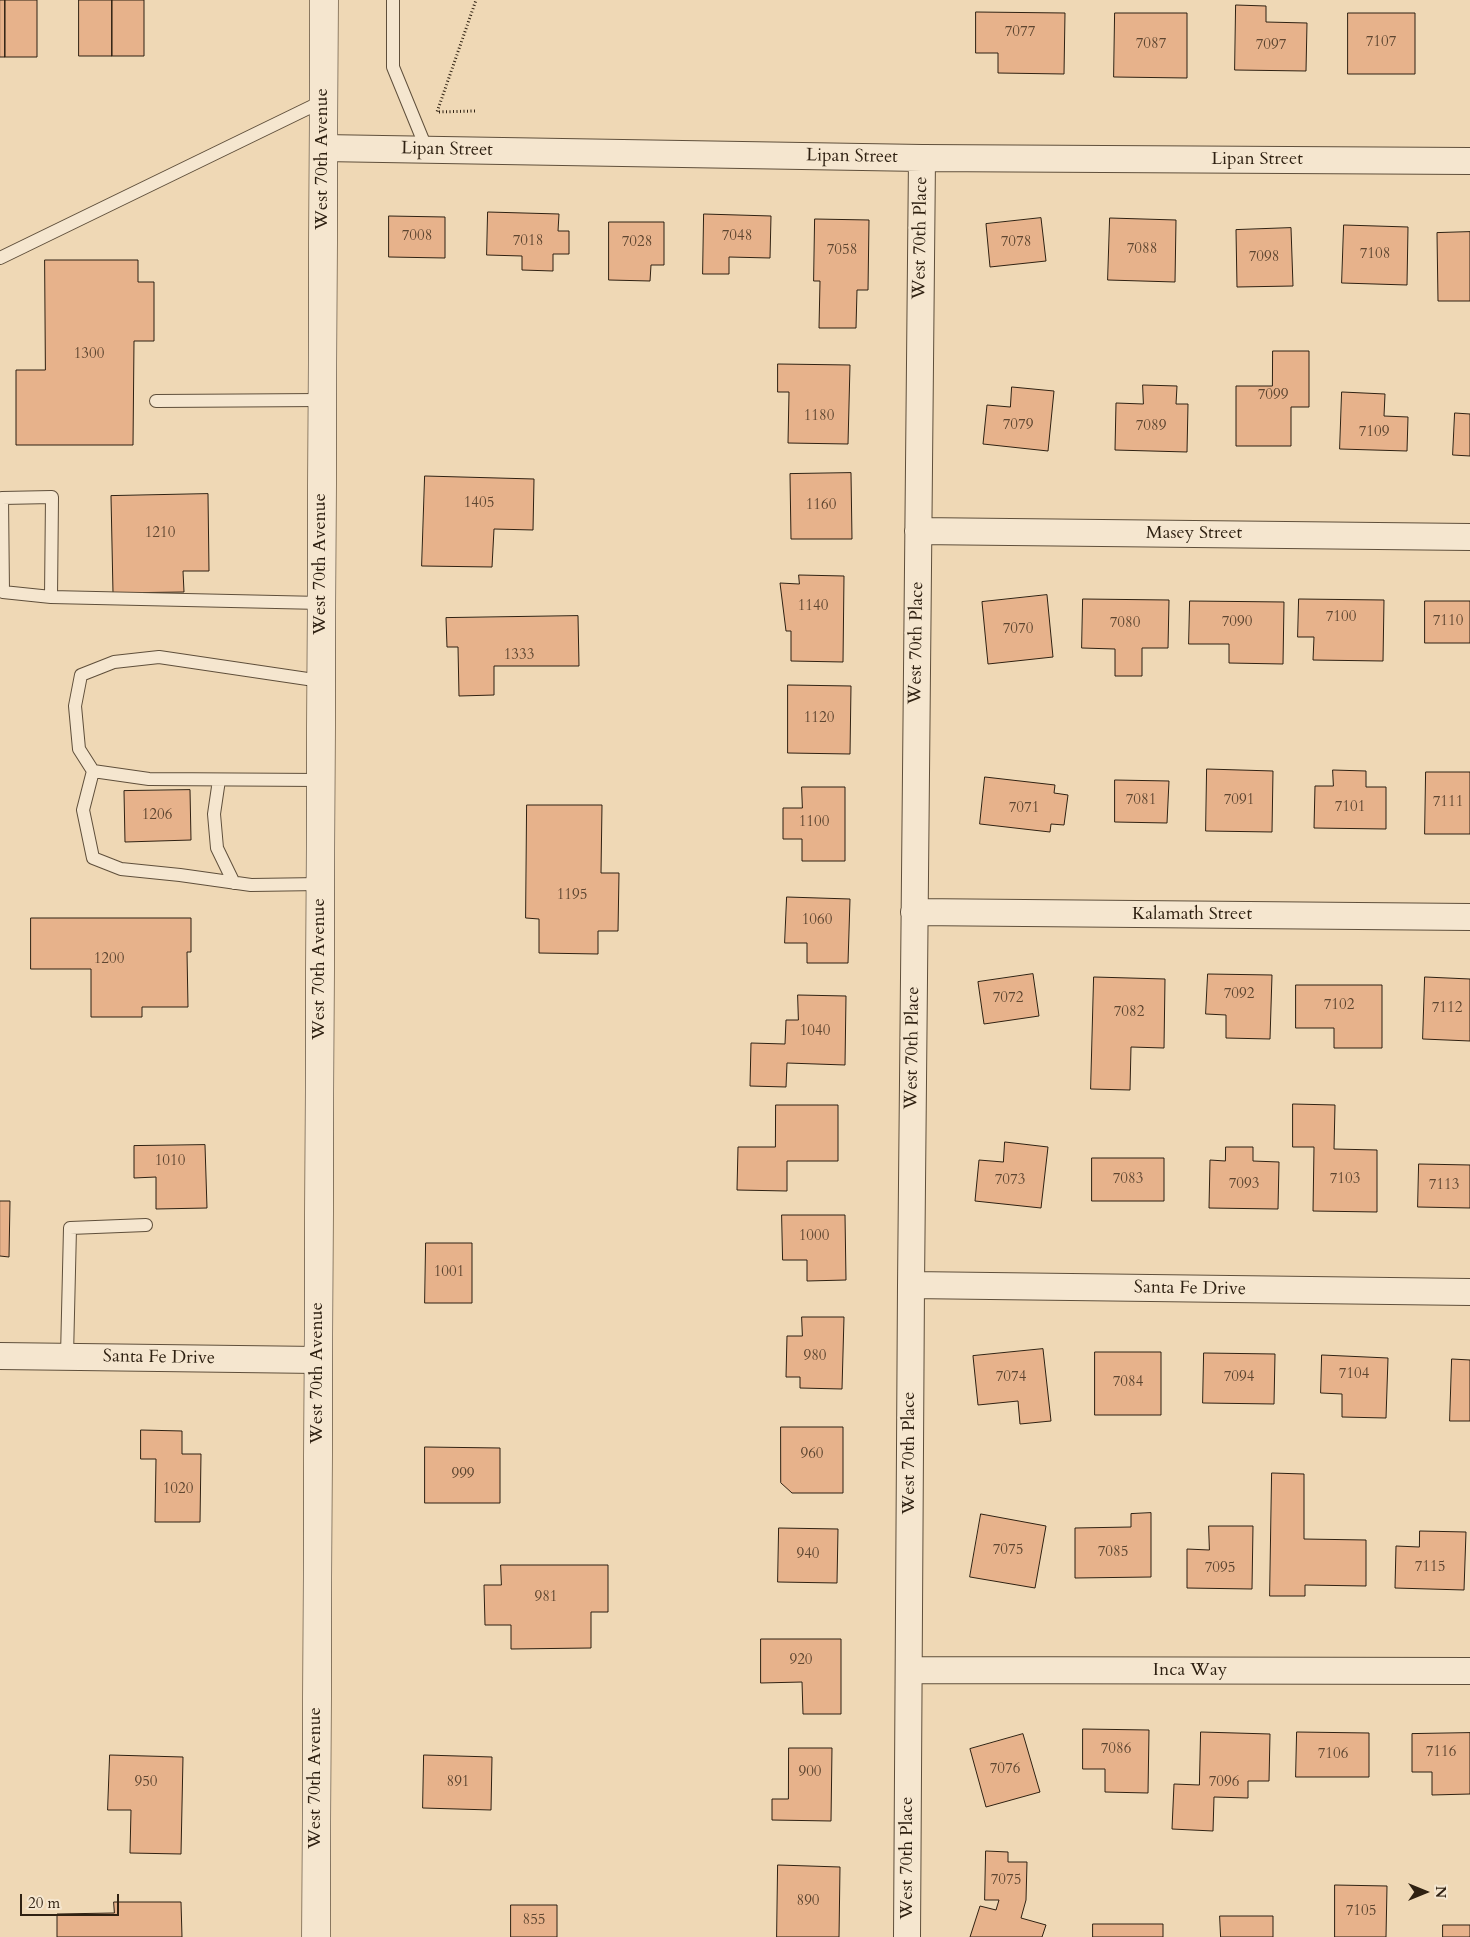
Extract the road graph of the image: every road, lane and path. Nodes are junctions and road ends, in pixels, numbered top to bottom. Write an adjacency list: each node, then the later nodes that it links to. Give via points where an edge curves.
1 (324, 0): 4 (main road, West 70th Avenue)
2 (392, 0): 7 (lane, via 393,68)
3 (476, 0): 5 (path, via 437,112)
4 (323, 101): 6 (main road, West 70th Avenue); 10 (lane)
5 (475, 111)
6 (323, 148): 7 (street, Lipan Street); 11 (main road, West 70th Avenue)
7 (427, 150): 8 (street, Lipan Street)
8 (922, 158): 9 (street, Lipan Street); 13 (street, West 70th Place)
9 (1470, 161)
10 (0, 258)
11 (322, 400): 12 (lane); 16 (main road, West 70th Avenue)
12 (156, 401)
13 (918, 531): 14 (street, Masey Street); 23 (street, West 70th Place)
14 (1470, 537)
15 (51, 597): 15 (lane, via 52,497 2,498 3,592); 16 (lane)
16 (321, 603): 17 (main road, West 70th Avenue)
17 (321, 681): 18 (lane, via 159,657 114,662 81,675 75,706 79,749); 20 (main road, West 70th Avenue)
18 (93, 771): 19 (lane, via 149,779); 21 (lane, via 83,810 93,858 120,869)
19 (219, 780): 20 (lane); 21 (lane, via 214,814 217,848)
20 (320, 780): 22 (main road, West 70th Avenue)
21 (234, 883): 22 (lane)
22 (320, 884): 30 (main road, West 70th Avenue)
23 (914, 912): 24 (street, Kalamath Street); 26 (street, West 70th Place)
24 (1470, 917)
25 (146, 1225): 29 (lane, via 70,1228)
26 (911, 1286): 27 (street, Santa Fe Drive); 31 (street, West 70th Place)
27 (1470, 1292)
28 (0, 1356): 29 (street, Santa Fe Drive)
29 (67, 1356): 30 (street, Santa Fe Drive)
30 (318, 1360): 33 (main road, West 70th Avenue)
31 (909, 1670): 32 (street, Inca Way); 34 (street, West 70th Place)
32 (1470, 1671)
33 (316, 1937)
34 (908, 1937)

